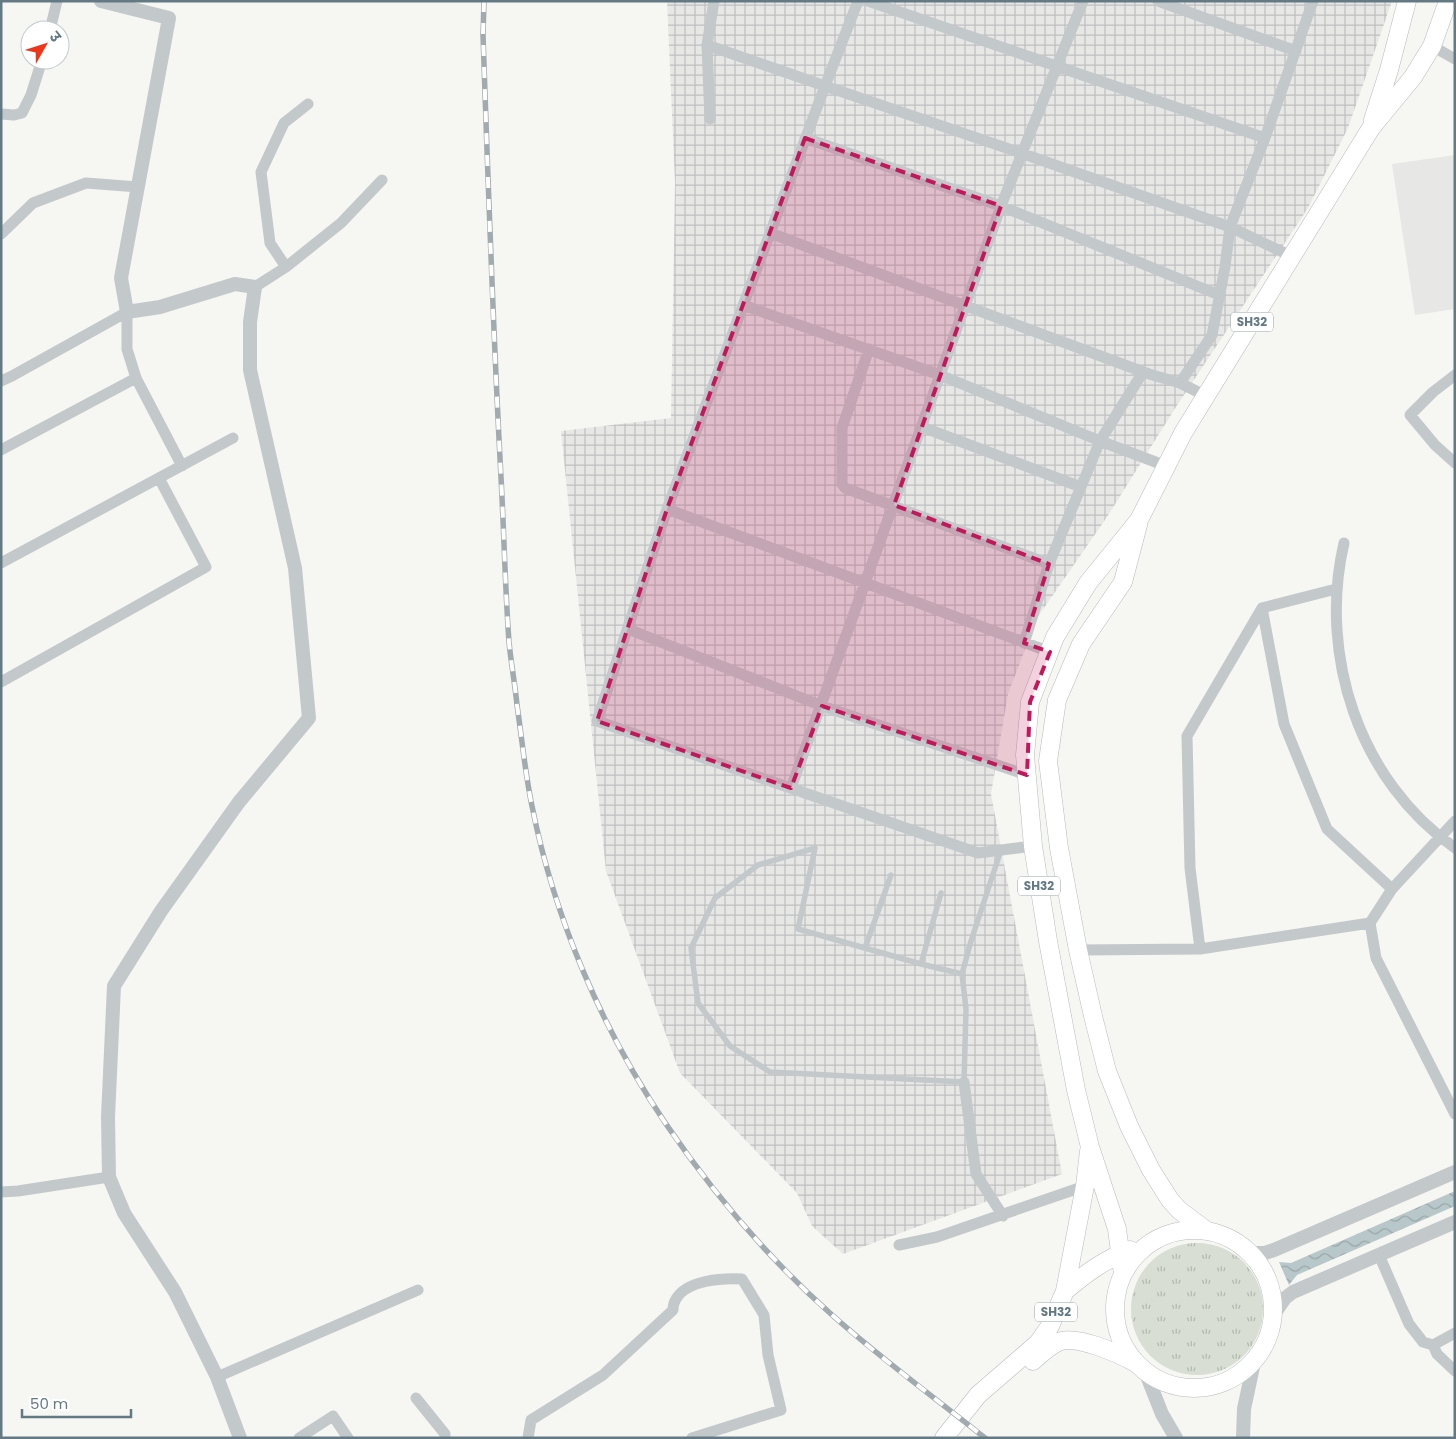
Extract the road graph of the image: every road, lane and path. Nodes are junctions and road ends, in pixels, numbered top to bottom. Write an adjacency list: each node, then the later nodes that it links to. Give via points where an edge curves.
1 (57, 1): 11 (street)
2 (101, 1): 27 (street, via 169,18)
3 (714, 1): 12 (street)
4 (858, 1): 18 (street)
5 (868, 1): 16 (street)
6 (1083, 1): 16 (street)
7 (1158, 1): 14 (street)
8 (1313, 1): 14 (street)
9 (1406, 1): 22 (main road, SH32)
10 (1448, 1): 13 (main road, SH32)
11 (52, 20)
12 (707, 45): 18 (street); 21 (street)
13 (1432, 46): 15 (street); 22 (main road, SH32, via 1413,77)
14 (1296, 51): 24 (street)
15 (1455, 59)
16 (1058, 67): 24 (street); 25 (street)
17 (39, 70): 20 (street, via 22,113)
18 (825, 86): 23 (street); 25 (street)
19 (308, 104): 33 (street, via 284,123 261,172 270,243)
20 (1, 114)
21 (710, 119)
22 (1371, 128): 32 (main road, SH32)
23 (805, 138): 28 (street); 30 (street)
24 (1265, 138): 29 (street)
25 (1022, 153): 28 (street); 29 (street)
26 (382, 180): 33 (street, via 341,223)
27 (138, 187): 31 (street, via 86,183 33,203); 38 (street, via 121,278)
28 (1001, 206): 35 (street); 37 (street)
29 (1230, 227): 32 (street); 35 (street)
30 (770, 233): 36 (street); 37 (street)
31 (1, 234)
32 (1293, 257): 46 (main road, SH32)
33 (286, 267): 34 (street)
34 (255, 287): 38 (street, via 234,284 160,307); 90 (street, via 250,322 250,370 296,568 309,718 239,802 161,911 114,986)
35 (1218, 295): 45 (street, via 1212,335)
36 (742, 304): 39 (street); 57 (street)
37 (966, 305): 40 (street); 41 (street)
38 (127, 312): 43 (street, via 127,349); 44 (street)
39 (869, 349): 41 (street); 56 (street, via 842,428 842,484 845,488)
40 (1143, 372): 45 (street); 49 (street)
41 (940, 375): 47 (street); 49 (street)
42 (1455, 375): 51 (street, via 1410,415)
43 (136, 378): 50 (street); 52 (street)
44 (1, 380)
45 (1180, 383): 46 (street)
46 (1206, 396): 53 (main road, SH32)
47 (922, 427): 55 (street); 56 (street)
48 (233, 438): 52 (street)
49 (1100, 441): 53 (street); 55 (street)
50 (1, 450)
51 (1455, 463)
52 (182, 466): 54 (street)
53 (1166, 466): 58 (main road, SH32)
54 (159, 478): 60 (street); 68 (street, via 206,567)
55 (1081, 487): 61 (street)
56 (894, 505): 61 (street); 62 (street)
57 (667, 509): 62 (street); 65 (street)
58 (1139, 520): 67 (main road, SH32, via 1088,583); 83 (main road, SH32, via 1123,582 1081,644 1057,700 1048,761 1059,848)
59 (1344, 543): 63 (street)
60 (1, 564)
61 (1050, 564): 66 (street)
62 (866, 582): 66 (street); 69 (street)
63 (1336, 589): 64 (street); 73 (street, via 1337,645 1348,700 1358,726 1401,798)
64 (1262, 608): 78 (street, via 1284,724 1327,829); 82 (street, via 1188,736 1190,868)
65 (628, 629): 69 (street); 71 (street, via 597,721)
66 (1024, 643): 67 (street)
67 (1050, 652): 70 (main road, SH32, via 1030,702 1025,755)
68 (1, 682)
69 (822, 706): 70 (street); 71 (street)
70 (1027, 776): 74 (main road, SH32)
71 (792, 788): 76 (street, via 978,853)
72 (1455, 821): 73 (street)
73 (1440, 838): 75 (street); 78 (street)
74 (1032, 846): 76 (street); 88 (main road, SH32, via 1076,1090)
75 (1455, 848)
76 (1001, 850): 85 (lane)
77 (891, 875): 81 (lane)
78 (1392, 889): 80 (street)
79 (941, 893): 84 (lane)
80 (1370, 923): 82 (street); 87 (street, via 1376,958)
81 (865, 948): 84 (lane); 86 (lane, via 798,929 815,848 758,865 715,898 691,948 698,1003 730,1046 770,1072)
82 (1200, 948): 83 (street)
83 (1078, 950): 95 (main road, SH32, via 1107,1071 1129,1126 1170,1200)
84 (920, 964): 85 (lane)
85 (962, 974): 86 (lane, via 966,1009)
86 (964, 1082): 93 (street, via 976,1174)
87 (1455, 1114)
88 (1090, 1147): 91 (main road, SH32); 98 (main road, SH32, via 1110,1205)
89 (1455, 1172): 99 (street, via 1274,1250)
90 (108, 1178): 92 (street); 110 (street, via 124,1213 176,1292)
91 (1085, 1186): 93 (street); 103 (main road, SH32)
92 (1, 1192)
93 (1002, 1216): 96 (street)
94 (1455, 1222): 100 (street)
95 (1207, 1231): 97 (main road, via 1175,1232); 99 (main road, via 1230,1239)
96 (899, 1246)
97 (1146, 1246): 98 (main road); 101 (main road)
98 (1121, 1253): 101 (main road, SH32); 103 (main road, via 1088,1272)
99 (1250, 1253): 104 (main road, via 1268,1281)
100 (1379, 1255): 104 (street, via 1293,1292); 106 (street, via 1409,1324 1423,1342)
101 (1124, 1274): 108 (main road, via 1117,1292 1118,1330 1126,1348)
102 (418, 1290): 110 (street)
103 (1065, 1291): 118 (main road, SH32, via 1042,1338 978,1395)
104 (1274, 1314): 107 (main road, via 1267,1340)
105 (1455, 1333): 106 (street)
106 (1433, 1345): 109 (street, via 1437,1354)
107 (1254, 1362): 108 (main road, via 1238,1376 1201,1388 1162,1382); 121 (street, via 1244,1409)
108 (1141, 1367): 119 (main road, SH32, via 1118,1354 1081,1342 1058,1342 998,1390 977,1410); 120 (street)
109 (1455, 1371)
110 (217, 1377): 112 (street)
111 (416, 1398): 115 (street)
112 (240, 1438)
113 (299, 1438): 114 (street, via 333,1416)
114 (348, 1438)
115 (445, 1438)
116 (528, 1438): 117 (street, via 531,1420 603,1375 673,1310 675,1300 686,1288 720,1278 742,1279 764,1315 768,1355 781,1410)
117 (692, 1438)
118 (944, 1438)
119 (956, 1438)
120 (1176, 1438)
121 (1243, 1438)

